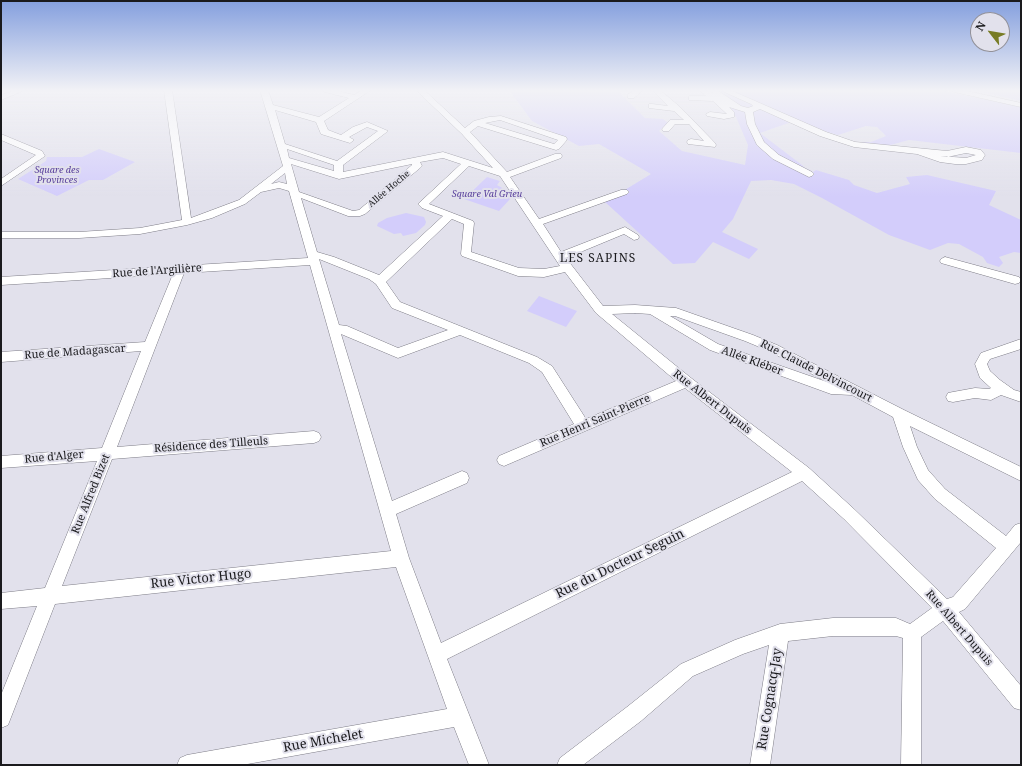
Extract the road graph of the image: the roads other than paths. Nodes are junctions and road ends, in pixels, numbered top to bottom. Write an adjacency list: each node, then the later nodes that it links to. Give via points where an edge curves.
1 (173, 126): 36 (street)
2 (276, 126): 20 (street)
3 (322, 126): 17 (street, via 324,132)
4 (363, 126): 17 (street)
5 (372, 126): 19 (street, via 384,131)
6 (459, 126): 15 (street, Rue Albert Dupuis)
7 (474, 126): 15 (street)
8 (486, 126): 9 (street, via 556,147 563,140)
9 (523, 126)
10 (669, 126): 14 (street)
11 (694, 126): 18 (street, via 712,145)
12 (752, 126): 27 (street, via 760,143 776,156)
13 (806, 126): 21 (street, via 841,141 918,152 940,159 966,161 979,158)
14 (666, 128)
15 (466, 132): 28 (street, Rue Albert Dupuis)
16 (1, 137): 31 (street, via 41,156)
17 (342, 138): 19 (street)
18 (691, 142)
19 (365, 145): 26 (street)
20 (282, 146): 25 (street); 26 (street)
21 (981, 155)
22 (558, 156): 28 (street)
23 (415, 161): 24 (street, via 443,155); 29 (street); 33 (street, Allée Hoche, via 417,166 362,212 356,214)
24 (467, 163): 28 (street); 35 (street, via 423,204)
25 (286, 164): 29 (street, via 293,161); 30 (street); 32 (street)
26 (338, 164): 29 (street)
27 (809, 174)
28 (504, 175): 37 (street, Rue Albert Dupuis)
29 (339, 176)
30 (290, 178): 32 (street, via 271,183); 33 (street)
31 (1, 183)
32 (257, 191): 33 (street, via 279,185); 36 (street, via 231,207)
33 (295, 192): 40 (street)
34 (624, 192): 37 (street)
35 (450, 215): 43 (street, via 469,223 466,254 518,272 544,273); 47 (street)
36 (187, 222): 38 (street, via 147,230 79,235)
37 (536, 223): 41 (street, Rue Albert Dupuis)
38 (1, 235)
39 (634, 237): 41 (street, via 625,230)
40 (313, 257): 44 (street, Rue de l'Argilière); 47 (street, via 344,265); 51 (street)
41 (559, 257): 43 (street, Rue Albert Dupuis)
42 (945, 261): 48 (street)
43 (568, 268): 49 (street, Rue Albert Dupuis)
44 (180, 270): 46 (street, Rue de l'Argilière); 54 (street, Rue Alfred Bizet)
45 (1002, 273): 48 (street)
46 (1, 281)
47 (380, 281): 52 (street, via 396,305)
48 (1018, 281)
49 (600, 310): 50 (street, Rue Claude Delvincourt); 56 (street, Rue Albert Dupuis)
50 (652, 310): 58 (street, Rue Claude Delvincourt, via 676,312 749,338); 58 (street, Allée Kléber, via 714,347 831,389)
51 (335, 330): 52 (street, via 343,329 398,353); 70 (street)
52 (459, 331): 62 (street, via 533,360 547,369)
53 (1021, 344): 57 (street, via 991,353 982,359 985,374)
54 (150, 346): 55 (street, Rue de Madagascar); 64 (street, Rue Alfred Bizet)
55 (1, 357)
56 (686, 382): 62 (street, Rue Henri Saint-Pierre); 67 (street, Rue Albert Dupuis)
57 (1000, 388): 59 (street, via 990,395 976,393); 60 (street)
58 (859, 393): 61 (street, Rue Claude Delvincourt)
59 (953, 397)
60 (1021, 397)
61 (899, 414): 68 (street, Rue Claude Delvincourt); 72 (street, via 923,475 940,494)
62 (583, 426): 65 (street, Rue Henri Saint-Pierre)
63 (314, 437): 64 (street, Résidence des Tilleuls)
64 (107, 453): 66 (street, Rue d'Alger); 74 (street, Rue Alfred Bizet)
65 (504, 460)
66 (1, 462)
67 (804, 473): 76 (street, Rue Albert Dupuis); 79 (street, Rue du Docteur Seguin)
68 (1021, 474)
69 (462, 478): 70 (street)
70 (387, 511): 73 (street)
71 (1021, 530): 72 (street)
72 (1006, 546): 76 (street, via 959,603)
73 (401, 558): 74 (street, Rue Victor Hugo); 79 (street)
74 (50, 596): 75 (street, Rue Victor Hugo); 82 (street, Rue Alfred Bizet)
75 (1, 601)
76 (946, 609): 78 (street); 80 (street, Rue Albert Dupuis)
77 (780, 633): 78 (street, via 833,627 896,627); 85 (street, via 741,646 687,670 588,751); 86 (street, Rue Cognacq-Jay)
78 (912, 633): 87 (street)
79 (436, 655): 81 (street)
80 (1021, 701)
81 (459, 716): 83 (street, Rue Michelet); 84 (street)
82 (1, 718)
83 (187, 765)
84 (479, 765)
85 (567, 765)
86 (760, 765)
87 (911, 765)

